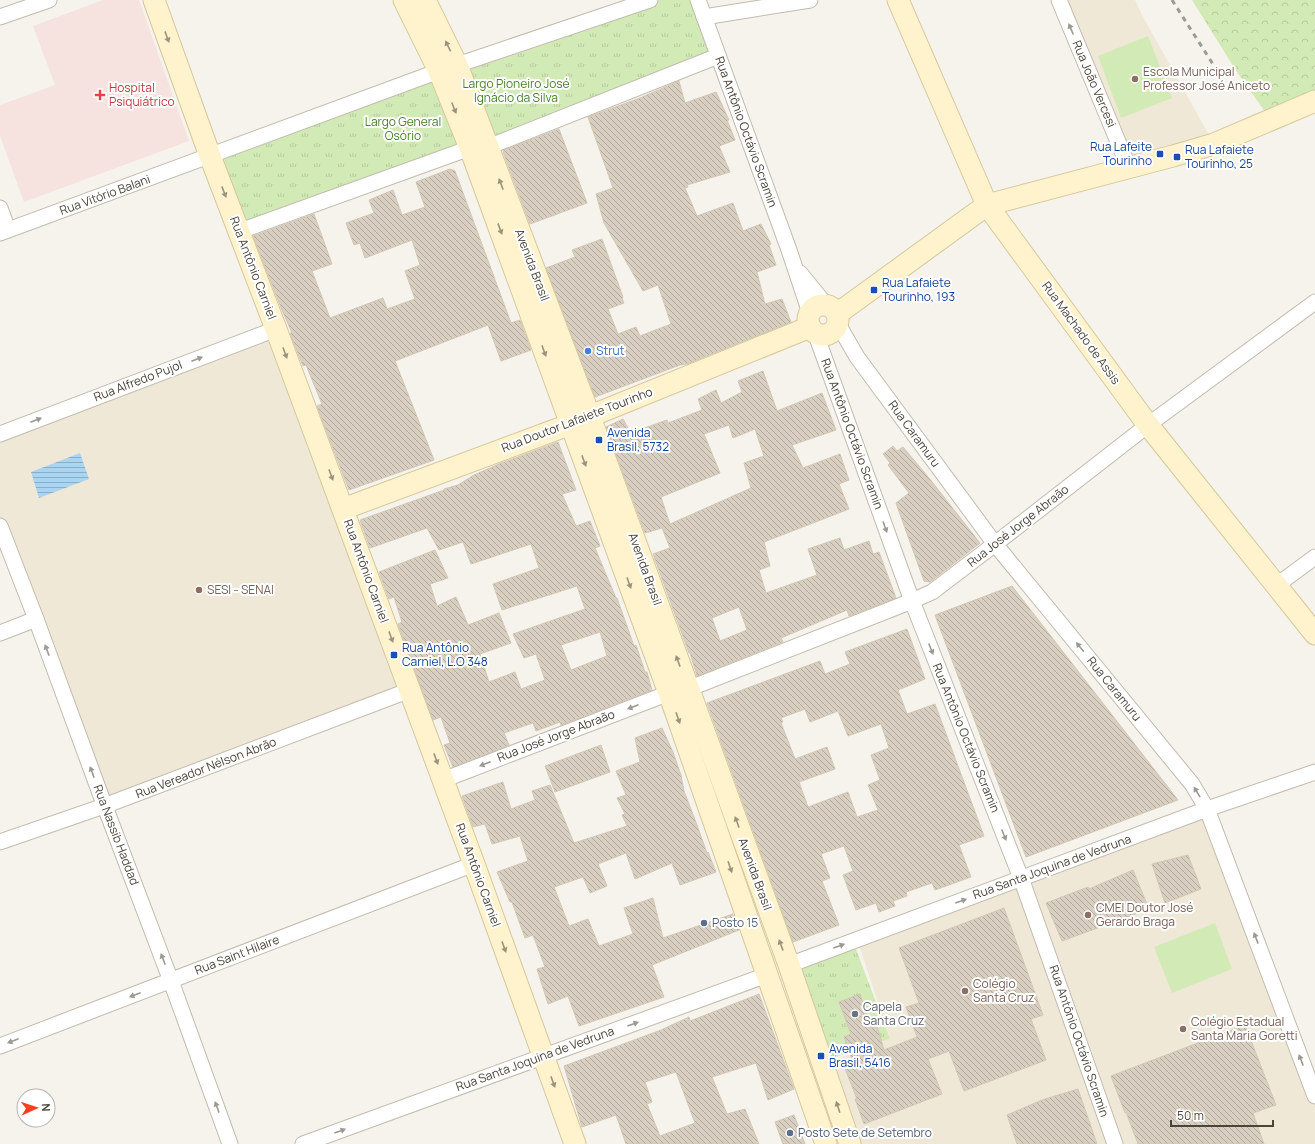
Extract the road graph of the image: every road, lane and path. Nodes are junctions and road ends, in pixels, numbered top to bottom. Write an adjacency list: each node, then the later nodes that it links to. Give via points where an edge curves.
1 (49, 0): 11 (street)
2 (154, 0): 18 (street, Rua Antônio Carniel, one-way to 18)
3 (404, 0): 15 (street, Avenida Brasil)
4 (425, 0): 13 (street, Avenida Brasil)
5 (440, 0): 13 (street)
6 (650, 0): 15 (street)
7 (698, 0): 12 (street, Rua Antônio Octávio Scramin)
8 (810, 0): 12 (street)
9 (898, 0): 20 (street, Rua Machado de Assis)
10 (1059, 0): 19 (street, Rua João Vercesi, one-way to 10)
11 (0, 17)
12 (704, 17): 14 (street, Rua Antônio Octávio Scramin)
13 (437, 24): 15 (street, Avenida Brasil, one-way to 13)
14 (718, 56): 17 (street); 25 (street, Rua Antônio Octávio Scramin, via 793,264)
15 (448, 68): 17 (street, Avenida Brasil); 18 (street)
16 (1315, 101): 19 (street, Rua Doutor Lafaiete Tourinho, via 1214,144)
17 (479, 148): 22 (street); 27 (street, Avenida Brasil)
18 (210, 156): 22 (street, Rua Antônio Carniel, one-way to 22); 23 (street, Rua Vitório Balani)
19 (1129, 168): 20 (street, Rua Doutor Lafaiete Tourinho)
20 (987, 205): 25 (street, Rua Doutor Lafaiete Tourinho); 28 (street, Rua Machado de Assis)
21 (0, 208): 23 (street)
22 (240, 231): 26 (street, Rua Antônio Carniel)
23 (4, 232)
24 (1315, 302): 28 (street, Rua José Jorge Abraão)
25 (823, 319): 27 (street, Rua Doutor Lafaiete Tourinho); 32 (street, Rua Caramuru, via 857,357); 35 (street, Rua Antônio Octávio Scramin, one-way to 35)
26 (276, 329): 29 (street, Rua Alfredo Pujol, one-way to 26); 30 (street, Rua Antônio Carniel, one-way to 30)
27 (580, 420): 30 (street, Rua Doutor Lafaiete Tourinho); 40 (street, Avenida Brasil)
28 (1148, 425): 32 (street, Rua José Jorge Abraão); 34 (street, Rua Machado de Assis)
29 (0, 434)
30 (343, 508): 39 (street, Rua Antônio Carniel, one-way to 39)
31 (0, 526): 36 (street, Rua Nassib Haddad)
32 (995, 544): 35 (street, Rua José Jorge Abraão, via 932,592); 44 (street, Rua Caramuru, one-way to 32, via 1192,784)
33 (1315, 557): 34 (street)
34 (1277, 585): 38 (street, Rua Machado de Assis)
35 (912, 601): 40 (street, Rua José Jorge Abraão); 47 (street, Rua Antônio Octávio Scramin, one-way to 47)
36 (36, 619): 37 (street); 43 (street, Rua Nassib Haddad, one-way to 36)
37 (0, 633)
38 (1315, 634)
39 (410, 690): 42 (street, Rua Antônio Carniel, one-way to 42); 43 (street, Rua Vereador Nélson Abrão)
40 (678, 691): 42 (street, Rua José Jorge Abraão, one-way to 42); 48 (street, Avenida Brasil, one-way to 40); 49 (street, Avenida Brasil, one-way to 49)
41 (1315, 772): 44 (street, Rua Santa Joquina de Vedruna)
42 (443, 780): 46 (street, Rua Antônio Carniel)
43 (104, 806): 45 (street, Rua Vereador Nélson Abrão); 50 (street, Rua Nassib Haddad, one-way to 43)
44 (1207, 809): 47 (street, Rua Santa Joquina de Vedruna); 53 (street, Rua Caramuru, one-way to 44)
45 (0, 842)
46 (474, 864): 50 (street, Rua Saint Hilaire); 52 (street, Rua Antônio Carniel, one-way to 52)
47 (1022, 878): 48 (street, Rua Santa Joquina de Vedruna, one-way to 47); 59 (street, Rua Antônio Octávio Scramin)
48 (789, 965): 58 (street, Avenida Brasil, one-way to 48)
49 (767, 975): 52 (street, Rua Santa Joquina de Vedruna, one-way to 49); 57 (street, Avenida Brasil)
50 (171, 981): 51 (street, Rua Saint Hilaire, one-way to 51); 54 (street, Rua Nassib Haddad, one-way to 50)
51 (0, 1046)
52 (544, 1056): 55 (street, Rua Santa Joquina de Vedruna, one-way to 52); 56 (street, Rua Antônio Carniel, one-way to 56)
53 (1315, 1096)
54 (230, 1144)
55 (303, 1144)
56 (575, 1144)
57 (826, 1144)
58 (850, 1144)
59 (1115, 1144)

